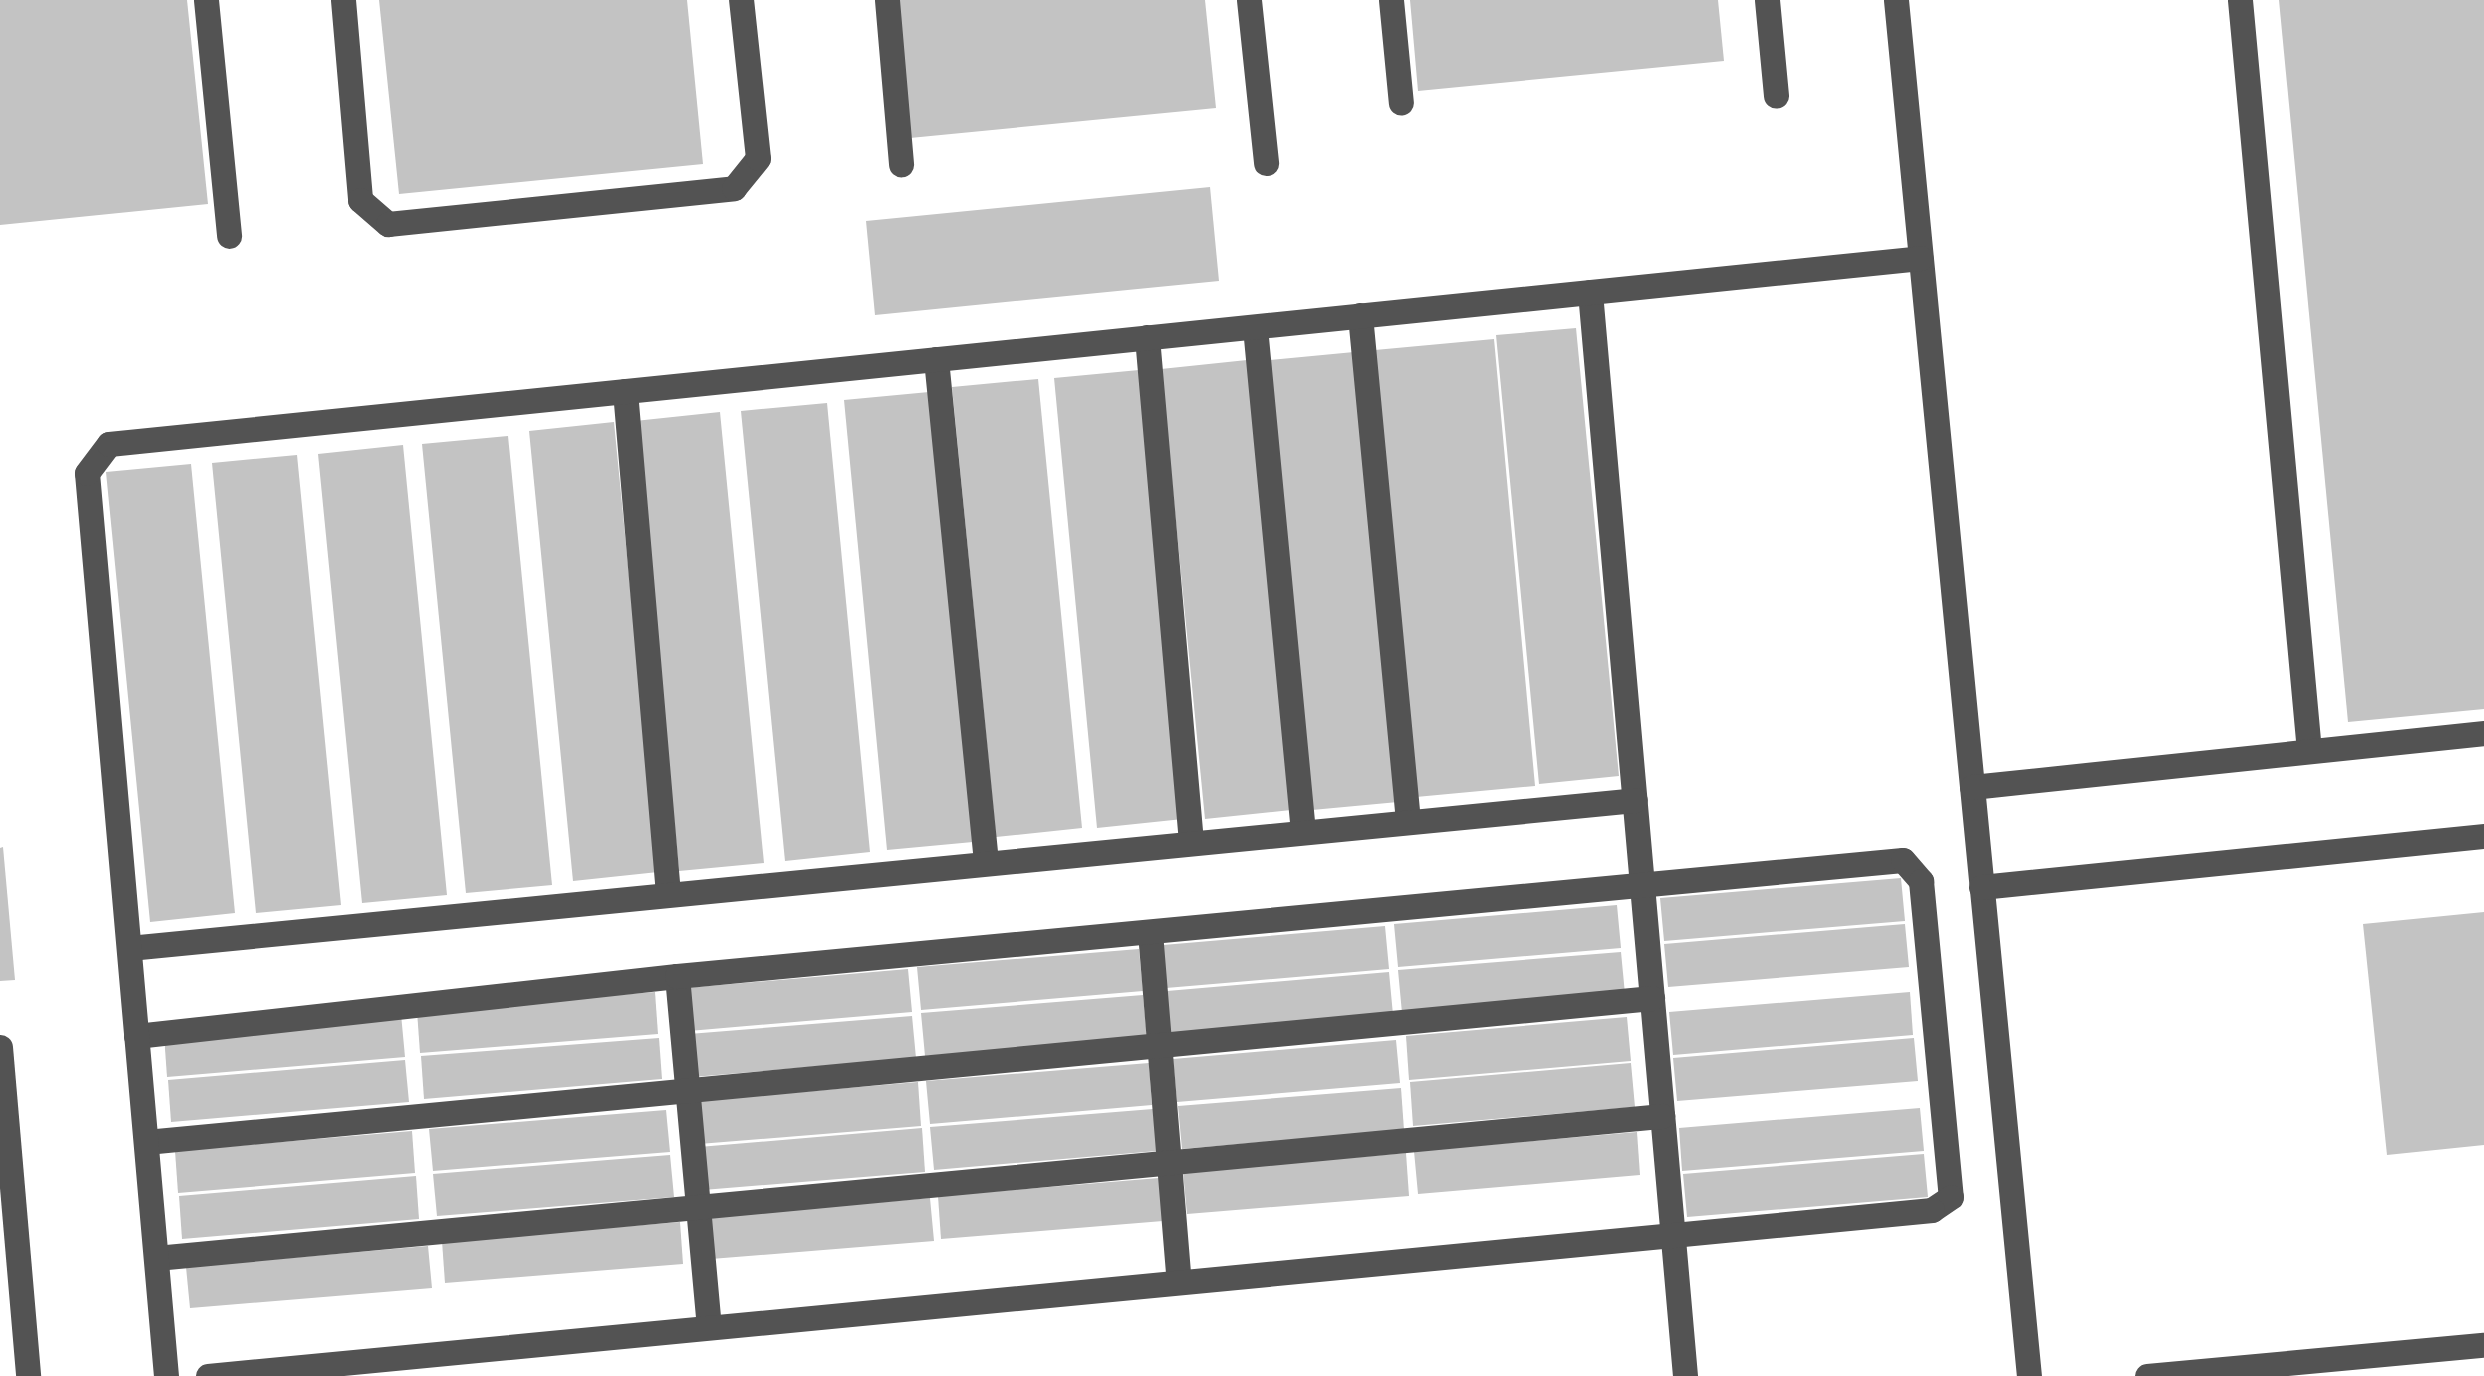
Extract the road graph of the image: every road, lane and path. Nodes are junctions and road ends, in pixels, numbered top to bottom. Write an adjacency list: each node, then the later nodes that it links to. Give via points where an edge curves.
1 (206, 0): 14 (street)
2 (343, 0): 3 (street, via 360,200 388,224 734,188 758,158)
3 (741, 0)
4 (886, 0): 13 (street)
5 (1249, 0): 12 (street)
6 (1390, 0): 11 (street)
7 (1767, 0): 10 (street)
8 (1896, 0): 15 (street)
9 (2240, 0): 23 (street)
10 (1776, 96)
11 (1401, 104)
12 (1266, 163)
13 (901, 164)
14 (229, 236)
15 (1920, 258): 16 (street); 24 (street)
16 (1590, 292): 17 (street); 25 (street)
17 (1360, 315): 18 (street); 26 (street)
18 (1254, 326): 19 (street); 27 (street)
19 (1147, 337): 20 (street); 29 (street)
20 (936, 359): 21 (street); 30 (street)
21 (625, 391): 33 (street); 35 (street, via 110,444 87,472)
22 (2484, 733): 23 (street)
23 (2309, 751): 24 (street)
24 (1972, 787): 32 (street)
25 (1634, 800): 26 (street); 31 (street)
26 (1408, 822): 27 (street)
27 (1303, 832): 29 (street)
28 (2484, 836): 32 (street)
29 (1192, 842): 30 (street)
30 (986, 862): 33 (street)
31 (1642, 886): 34 (street); 37 (street); 46 (street, via 1903,860 1921,881 1950,1197 1932,1210)
32 (1981, 887): 55 (street)
33 (668, 894): 35 (street)
34 (1150, 932): 36 (street); 39 (street)
35 (129, 948): 38 (street)
36 (678, 976): 38 (street); 41 (street)
37 (1652, 998): 39 (street); 42 (street)
38 (136, 1036): 43 (street)
39 (1159, 1044): 41 (street); 44 (street)
40 (0, 1048): 51 (street)
41 (687, 1088): 43 (street); 45 (street)
42 (1662, 1116): 44 (street); 46 (street)
43 (146, 1142): 47 (street)
44 (1169, 1164): 45 (street); 48 (street)
45 (698, 1209): 47 (street); 49 (street)
46 (1672, 1235): 48 (street); 54 (street)
47 (156, 1258): 52 (street)
48 (1179, 1282): 49 (street)
49 (709, 1327): 53 (street)
50 (2484, 1344): 56 (street)
51 (28, 1376)
52 (166, 1376)
53 (208, 1376)
54 (1685, 1376)
55 (2029, 1376)
56 (2147, 1376)

